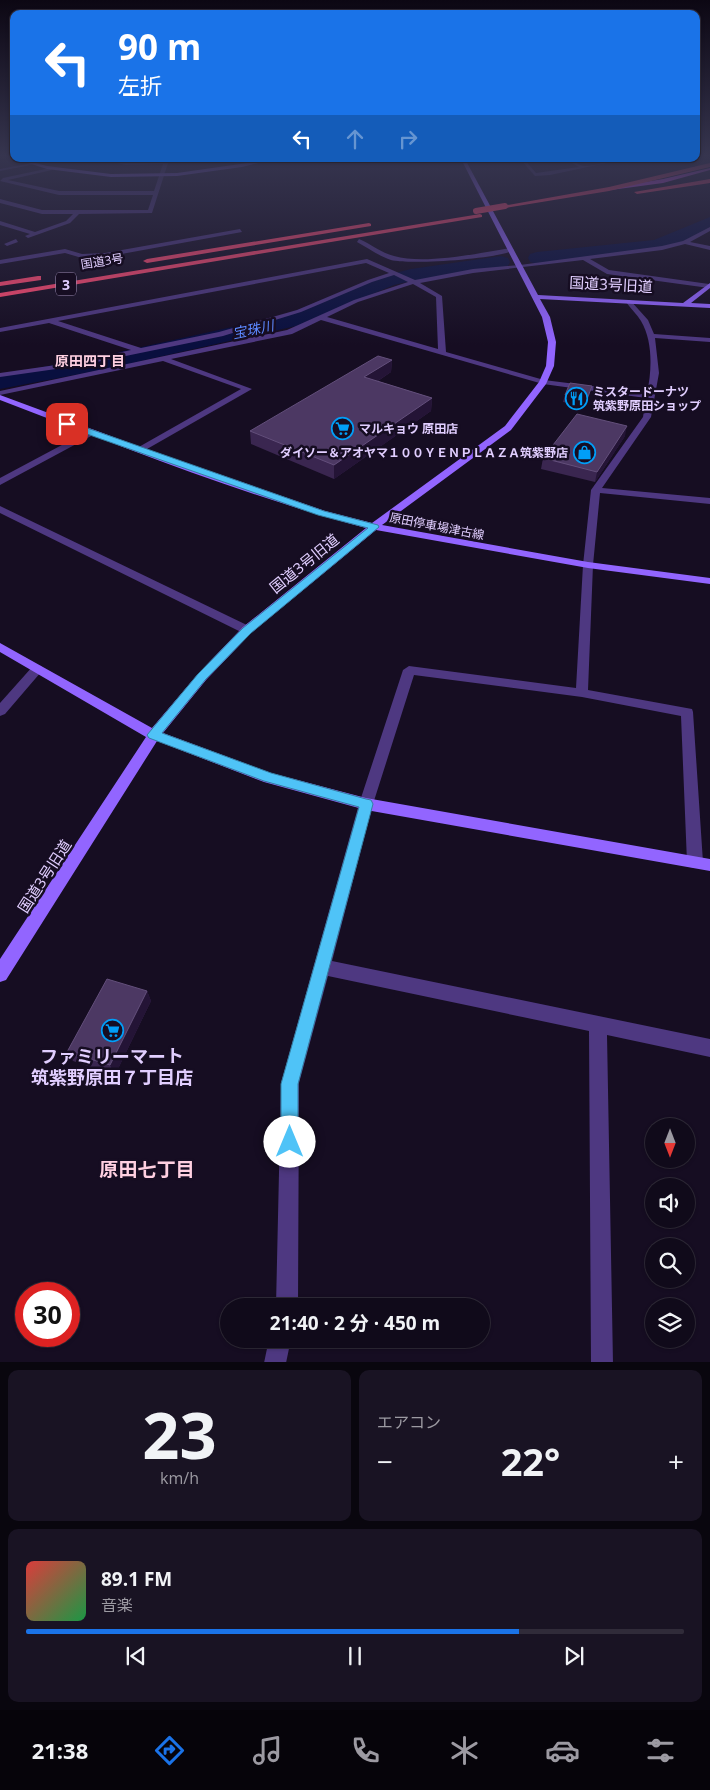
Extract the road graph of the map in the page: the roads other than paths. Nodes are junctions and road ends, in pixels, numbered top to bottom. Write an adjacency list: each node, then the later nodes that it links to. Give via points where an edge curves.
1 (72, 218): 7 (street, via 31,234)
2 (441, 218): 5 (highway, 国道3号 / 3)
3 (467, 218): 6 (highway, 国道3号 / 3)
4 (493, 218): 17 (street)
5 (426, 219): 8 (highway); 28 (highway, 国道3号 / 3)
6 (463, 219): 13 (highway); 23 (highway, 国道3号 / 3)
7 (0, 223)
8 (382, 223)
9 (374, 224): 20 (highway)
10 (710, 229): 14 (street)
11 (240, 231): 19 (street, via 105,256 82,256 65,251)
12 (16, 241): 15 (street)
13 (359, 241): 17 (street, via 397,260); 23 (highway)
14 (685, 242): 16 (street); 18 (street)
15 (7, 244)
16 (710, 248)
17 (510, 250): 21 (street)
18 (583, 258): 21 (street); 27 (street, via 607,272)
19 (0, 262)
20 (138, 262)
21 (520, 267): 25 (street, via 473,271); 30 (street)
22 (395, 274): 25 (street); 36 (street, via 367,261); 40 (street, via 262,323)
23 (133, 275): 29 (highway, 国道3号 / 3); 31 (highway)
24 (45, 277): 26 (highway)
25 (414, 282): 35 (street); 41 (street, via 440,296)
26 (0, 284)
27 (710, 286): 33 (street)
28 (0, 288)
29 (0, 295)
30 (536, 297): 32 (street, 国道3号旧道); 44 (street, 国道3号旧道, via 546,317 552,342 550,366)
31 (0, 300)
32 (628, 301): 33 (street, 国道3号旧道); 38 (street, via 644,320)
33 (685, 304): 34 (street, 国道3号旧道)
34 (710, 306)
35 (318, 317): 41 (street); 42 (street, via 289,332)
36 (47, 320): 37 (street); 40 (street)
37 (0, 330)
38 (651, 336): 39 (street); 46 (street, via 655,373)
39 (710, 340)
40 (138, 350): 42 (street); 43 (street, via 77,364)
41 (442, 352): 44 (street)
42 (165, 359): 45 (street); 48 (street, via 248,389)
43 (0, 375)
44 (543, 382): 46 (street); 53 (street, 国道3号旧道, via 508,428)
45 (0, 395): 47 (street, 原田停車場津古線)
46 (652, 396): 50 (street, via 647,417)
47 (90, 433): 48 (street, 原田停車場津古線); 49 (street)
48 (140, 450): 53 (street, 原田停車場津古線, via 321,513)
49 (0, 482)
50 (596, 490): 51 (street); 54 (street)
51 (710, 502)
52 (0, 509): 56 (street)
53 (374, 527): 54 (street, 原田停車場津古線); 56 (street, 国道3号旧道)
54 (588, 565): 55 (street, 原田停車場津古線); 59 (street)
55 (710, 581)
56 (247, 630): 61 (street, 国道3号旧道, via 202,677)
57 (0, 647): 58 (street)
58 (37, 669): 60 (street); 61 (street)
59 (582, 693): 62 (street, via 410,670); 63 (street, via 687,712)
60 (0, 711)
61 (154, 735): 62 (street, via 269,778); 66 (street, 国道3号旧道)
62 (366, 804): 63 (street); 65 (street)
63 (695, 862): 64 (street)
64 (710, 864)
65 (322, 967): 67 (street); 69 (street, via 290,1084)
66 (0, 974)
67 (598, 1025): 68 (street); 72 (street)
68 (710, 1048)
69 (287, 1298)
70 (278, 1348): 71 (street)
71 (275, 1362)
72 (602, 1362)

